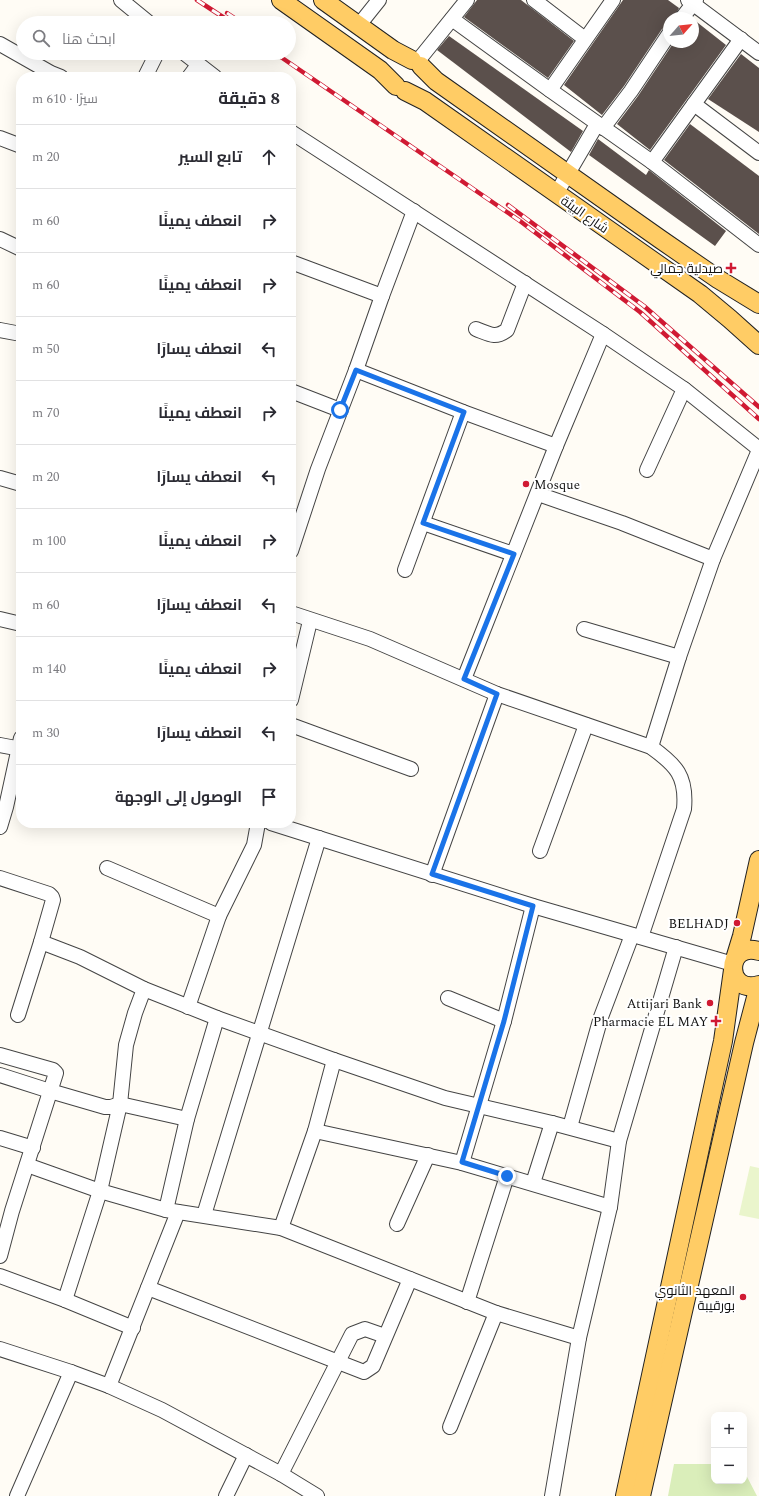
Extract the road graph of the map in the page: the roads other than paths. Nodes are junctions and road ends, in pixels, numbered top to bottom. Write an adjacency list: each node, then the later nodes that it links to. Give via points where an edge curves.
1 (121, 0): 10 (street)
2 (281, 0): 28 (main road, شارع البيئة, via 380,70)
3 (323, 0): 12 (main road, شارع البيئة)
4 (379, 0): 12 (street)
5 (467, 0): 11 (street)
6 (536, 0): 13 (street)
7 (613, 0): 13 (street)
8 (692, 1): 9 (street); 14 (street)
9 (686, 12)
10 (140, 16)
11 (452, 19): 22 (street); 29 (street)
12 (359, 25): 22 (main road, شارع البيئة)
13 (585, 39): 29 (street)
14 (741, 39): 18 (street); 30 (street)
15 (663, 43): 31 (street, via 631,91)
16 (0, 44): 17 (street)
17 (16, 53)
18 (759, 53)
19 (29, 60): 24 (street)
20 (153, 60): 25 (street)
21 (192, 60): 23 (street)
22 (416, 63): 28 (main road, via 423,76 422,81 415,89); 28 (main road, via 402,60 394,67 392,77); 36 (main road, شارع البيئة, via 436,81)
23 (198, 65): 26 (street); 27 (street)
24 (50, 72)
25 (147, 72)
26 (193, 72)
27 (208, 72)
28 (400, 88): 39 (main road, شارع البيئة, via 425,101)
29 (550, 90): 31 (street)
30 (694, 104): 35 (street); 37 (street)
31 (600, 126): 37 (street); 38 (street)
32 (296, 135): 41 (street)
33 (0, 138): 34 (street)
34 (16, 144)
35 (759, 152)
36 (545, 157): 38 (main road, شارع البيئة); 39 (main road)
37 (652, 162): 43 (street)
38 (568, 173): 40 (street); 48 (main road, شارع البيئة, via 718,279)
39 (531, 176): 40 (main road, شارع البيئة)
40 (556, 194): 53 (main road, شارع البيئة, via 700,294)
41 (414, 211): 46 (street); 47 (street)
42 (0, 239): 44 (street)
43 (759, 245)
44 (16, 247)
45 (296, 264): 47 (street)
46 (525, 283): 49 (street, via 507,330 501,335 494,336); 52 (street)
47 (382, 296): 54 (street)
48 (759, 304)
49 (476, 329)
50 (0, 330): 51 (street)
51 (16, 333)
52 (604, 334): 55 (street); 59 (street)
53 (759, 345)
54 (356, 370): 57 (street); 58 (street)
55 (684, 389): 60 (street); 61 (street)
56 (296, 393): 57 (street)
57 (340, 410): 65 (street, via 318,469)
58 (464, 412): 59 (street); 66 (street)
59 (556, 446): 64 (street)
60 (759, 450): 68 (street)
61 (647, 470)
62 (0, 478): 63 (street)
63 (16, 483)
64 (538, 494): 67 (street); 68 (street)
65 (297, 512)
66 (423, 523): 67 (street); 69 (street)
67 (514, 554): 77 (street)
68 (713, 558): 75 (street)
69 (405, 570)
70 (296, 615): 72 (street)
71 (0, 620): 73 (street)
72 (310, 620): 76 (street); 77 (street, via 370,639)
73 (16, 623)
74 (584, 629): 75 (street)
75 (679, 657): 83 (street)
76 (296, 679)
77 (464, 679): 78 (street)
78 (497, 694): 79 (street); 93 (street)
79 (586, 725): 83 (street); 90 (street)
80 (296, 727): 85 (street)
81 (0, 745): 82 (street)
82 (16, 745)
83 (651, 747): 97 (street, via 677,770 684,787 685,798 684,809)
84 (16, 763): 86 (street)
85 (411, 769)
86 (0, 827)
87 (257, 828): 96 (street, via 254,845)
88 (287, 828): 89 (street)
89 (319, 838): 93 (street); 109 (street)
90 (540, 850)
91 (759, 860): 101 (main road)
92 (107, 868): 96 (street)
93 (432, 874): 95 (street)
94 (0, 878): 98 (street, via 52,897)
95 (533, 906): 97 (street); 108 (street)
96 (219, 916): 105 (street)
97 (637, 936): 99 (street); 118 (street, via 601,1017)
98 (41, 942): 103 (street, via 80,957); 106 (street)
99 (676, 947): 101 (street); 121 (street)
100 (759, 951): 101 (main road, via 748,950 739,954)
101 (734, 964): 102 (main road, via 737,981 748,986); 156 (main road, via 723,1041)
102 (759, 986): 157 (main road)
103 (144, 989): 105 (street); 114 (street, via 126,1045)
104 (448, 998): 108 (street)
105 (188, 1007): 107 (street)
106 (18, 1015)
107 (217, 1018): 109 (street); 116 (street)
108 (504, 1021): 115 (street)
109 (260, 1033): 111 (street); 132 (street)
110 (0, 1055): 113 (street, via 53,1070 56,1073)
111 (334, 1060): 115 (street, via 445,1098); 119 (street)
112 (0, 1074): 113 (street)
113 (50, 1091): 114 (street, via 105,1107); 122 (street)
114 (120, 1104): 116 (street); 128 (street)
115 (478, 1105): 117 (street); 124 (street)
116 (187, 1119): 131 (street)
117 (552, 1123): 118 (street); 127 (street)
118 (570, 1127): 121 (street)
119 (314, 1131): 123 (street); 134 (street)
120 (0, 1138): 122 (street)
121 (619, 1142): 129 (street)
122 (33, 1148): 125 (street)
123 (428, 1155): 124 (street); 133 (street)
124 (462, 1162): 126 (street)
125 (27, 1165): 128 (street); 130 (street)
126 (507, 1176): 127 (street); 140 (street)
127 (533, 1183): 129 (street)
128 (100, 1191): 131 (street); 139 (street)
129 (610, 1207): 144 (street)
130 (6, 1209): 135 (street)
131 (172, 1211): 132 (street); 138 (street)
132 (204, 1215): 134 (street)
133 (397, 1224)
134 (281, 1228): 137 (street)
135 (0, 1256)
136 (0, 1276): 139 (street)
137 (410, 1279): 140 (street); 143 (street)
138 (148, 1288): 142 (street); 146 (street)
139 (65, 1300): 142 (street)
140 (467, 1302): 141 (street)
141 (496, 1313): 144 (street); 149 (street)
142 (133, 1328): 148 (street)
143 (385, 1336): 146 (street, via 365,1329 352,1334); 146 (street, via 373,1366 364,1372)
144 (579, 1338): 155 (street)
145 (1, 1352): 147 (street)
146 (338, 1362): 151 (street)
147 (71, 1372): 148 (street); 152 (street)
148 (109, 1386): 150 (street, via 162,1410)
149 (450, 1427)
150 (246, 1455): 151 (street); 153 (street)
151 (281, 1474): 154 (street)
152 (17, 1496)
153 (226, 1496)
154 (317, 1496)
155 (552, 1496)
156 (625, 1496)
157 (641, 1496)

